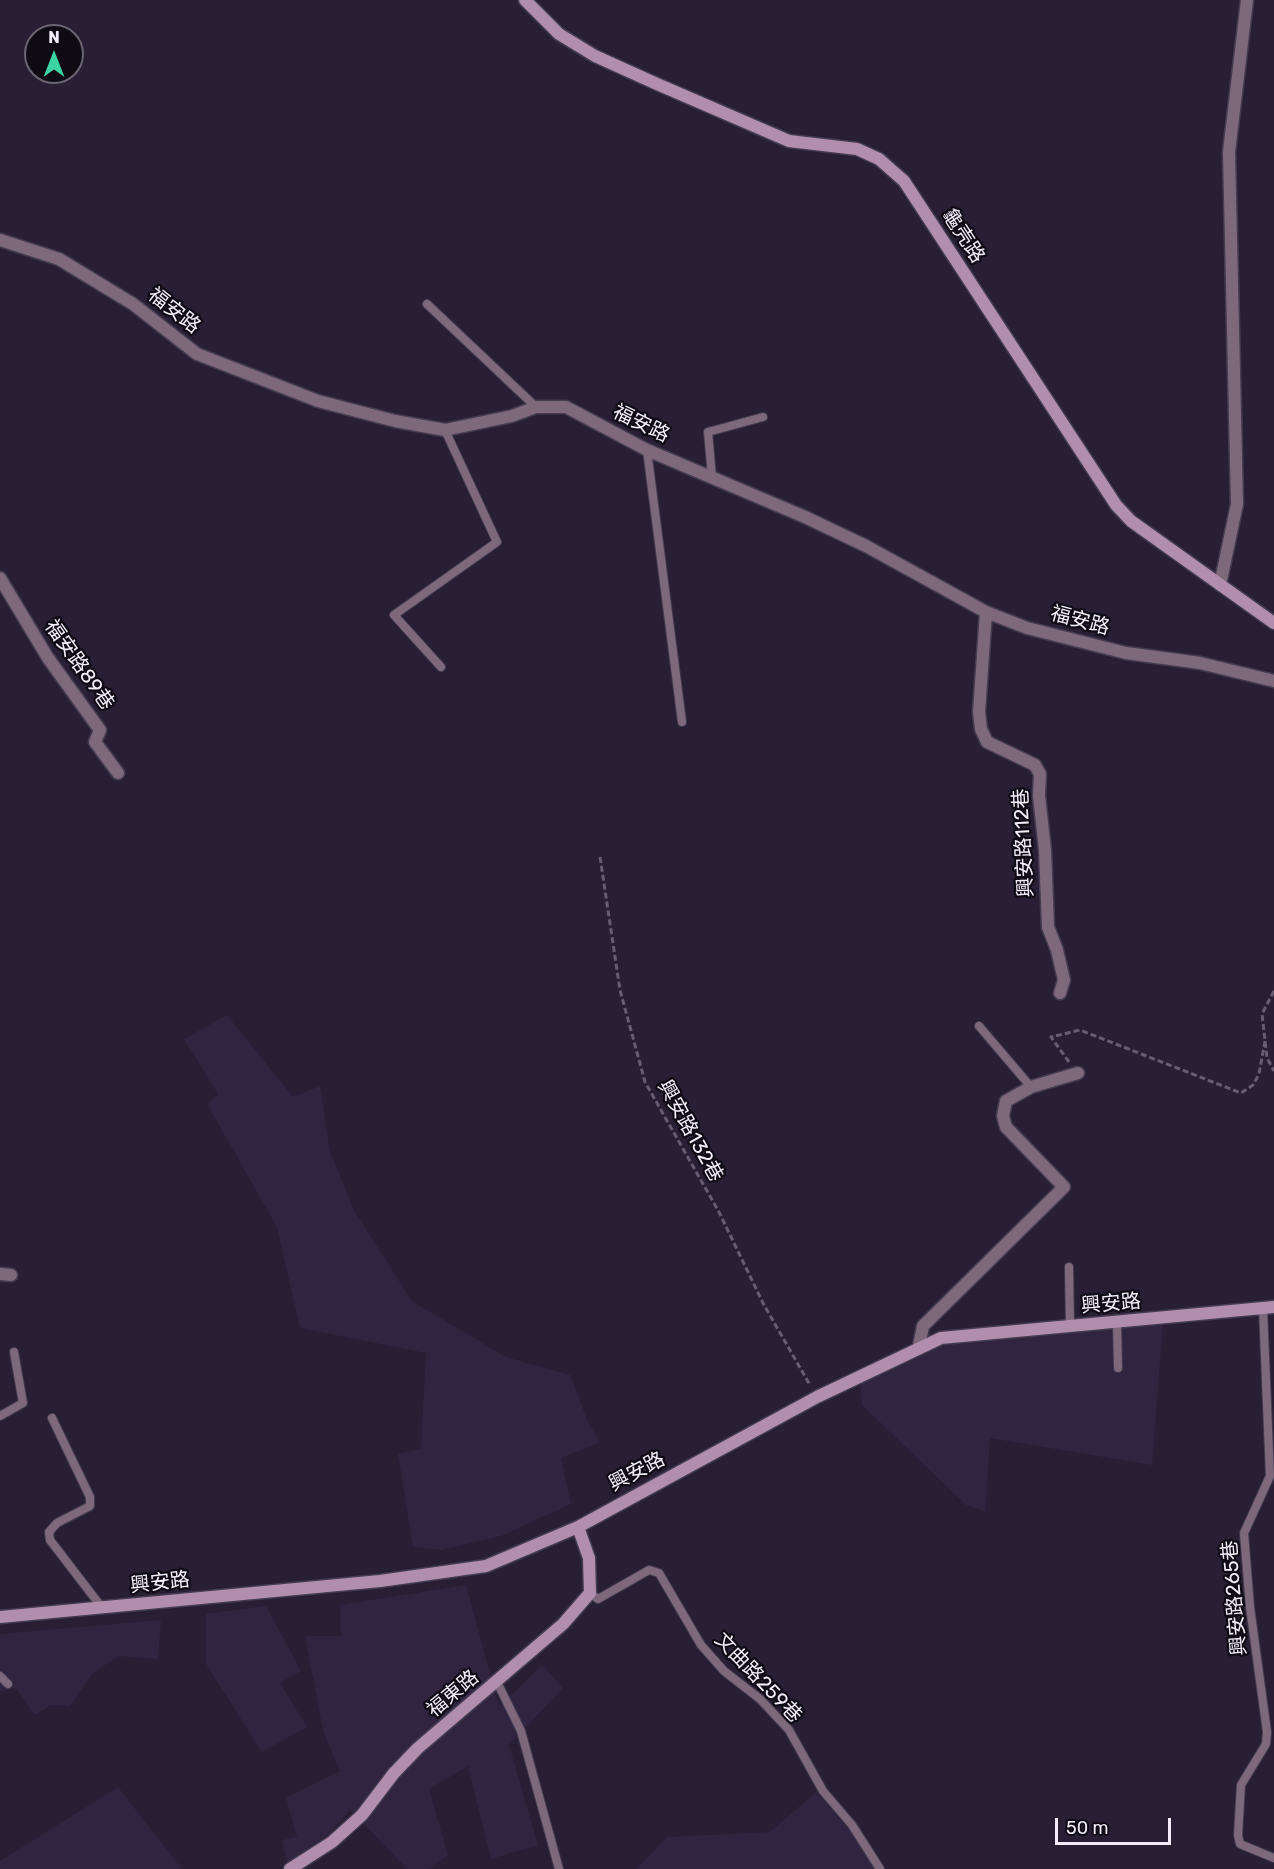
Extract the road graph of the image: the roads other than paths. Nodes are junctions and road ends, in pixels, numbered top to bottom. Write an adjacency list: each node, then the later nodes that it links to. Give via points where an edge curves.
1 (525, 0): 11 (street, 龜壳路, via 560,34 595,56 657,84 789,141 857,149 879,159 904,181 1116,505 1131,521)
2 (1247, 0): 11 (street, via 1229,152 1237,504)
3 (0, 240): 7 (street, 福安路, via 59,259 133,304 197,354 318,401)
4 (427, 304): 5 (lane)
5 (536, 407): 7 (street, 福安路); 8 (street, 福安路, via 566,407)
6 (763, 417): 9 (lane, via 708,432)
7 (445, 430): 14 (lane, via 497,542 394,615)
8 (647, 450): 9 (street, 福安路); 16 (lane)
9 (712, 477): 12 (street, 福安路, via 866,546)
10 (0, 578): 17 (street, 福安路89巷, via 48,658 100,730 95,742)
11 (1220, 585): 13 (street, 龜壳路)
12 (986, 612): 15 (street, 福安路, via 1028,628 1126,653 1200,663); 18 (street, 興安路112巷, via 981,729 987,742 1035,765 1040,774 1048,927 1064,980)
13 (1274, 623)
14 (441, 667)
15 (1274, 681)
16 (682, 722)
17 (118, 773)
18 (1060, 993)
19 (979, 1026): 21 (lane)
20 (1078, 1073): 21 (street)
21 (1031, 1088): 26 (street, via 1006,1101 1006,1127 1064,1187 923,1326)
22 (1069, 1267): 25 (lane)
23 (1269, 1308): 24 (street, 興安路); 38 (lane, 興安路265巷, via 1270,1476 1244,1533 1268,1732 1266,1744 1241,1785 1238,1835 1240,1844)
24 (1117, 1323): 25 (street, 興安路); 28 (lane)
25 (1070, 1327): 26 (street, 興安路, via 941,1338)
26 (919, 1346): 31 (street, 興安路)
27 (14, 1352): 29 (lane, via 23,1403)
28 (1118, 1368)
29 (0, 1416)
30 (52, 1418): 33 (lane, via 90,1497 90,1506 57,1523 49,1532 50,1540)
31 (578, 1527): 32 (street, via 588,1558); 33 (street, 興安路, via 486,1566 380,1581)
32 (590, 1593): 36 (street, 福東路, via 562,1624); 41 (lane, 文曲路259巷, via 598,1599 649,1570 659,1573 701,1645 789,1730 823,1791 852,1824)
33 (103, 1609): 34 (street, 興安路)
34 (0, 1617)
35 (0, 1676): 37 (lane)
36 (497, 1682): 39 (street, 福東路, via 418,1748 362,1815 332,1842); 40 (lane, via 521,1731)
37 (8, 1684)
38 (1274, 1858)
39 (290, 1869)
40 (559, 1869)
41 (880, 1869)

